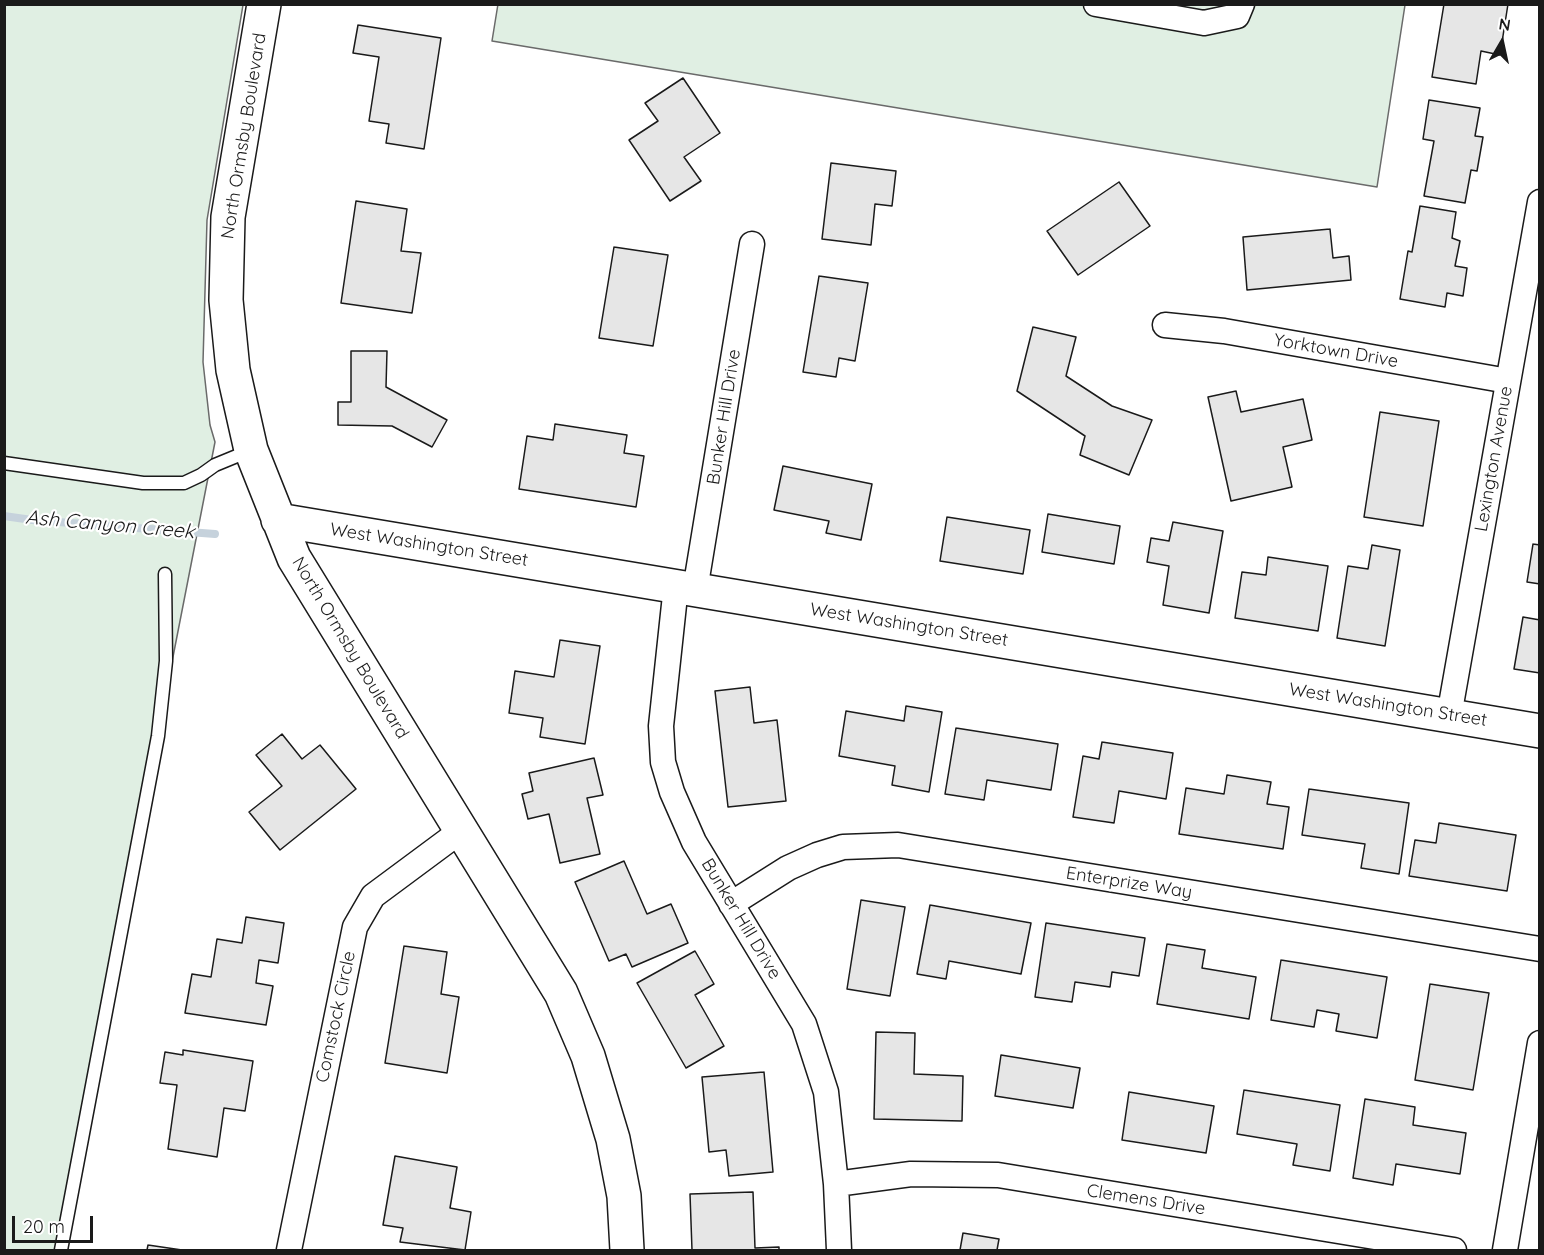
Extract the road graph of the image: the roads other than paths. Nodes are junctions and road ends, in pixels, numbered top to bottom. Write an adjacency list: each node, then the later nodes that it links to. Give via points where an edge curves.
1 (264, 4): 8 (street, North Ormsby Boulevard, via 228,217 225,300 233,370)
2 (1096, 4): 3 (street, via 1204,23 1237,16)
3 (1242, 4)
4 (1539, 202): 7 (street, Lexington Avenue)
5 (752, 244): 12 (street, Bunker Hill Drive)
6 (1165, 325): 7 (street, Yorktown Drive, via 1224,331)
7 (1508, 381): 13 (street, Lexington Avenue)
8 (251, 450): 9 (lane, via 184,483 143,483); 10 (street, North Ormsby Boulevard)
9 (4, 463)
10 (278, 520): 12 (street, West Washington Street); 15 (street, North Ormsby Boulevard, via 306,579)
11 (165, 574): 20 (lane, via 166,661 158,736)
12 (685, 588): 13 (street, West Washington Street); 16 (street, Bunker Hill Drive, via 661,726 663,762 694,842)
13 (1449, 716): 14 (street, West Washington Street)
14 (1539, 730)
15 (462, 830): 21 (street, Comstock Circle, via 373,896 355,927); 22 (street, North Ormsby Boulevard, via 561,993 588,1056 613,1139 624,1196)
16 (731, 904): 17 (street, Enterprize Way, via 788,868 817,855 843,847 898,845); 19 (street, Bunker Hill Drive, via 804,1024 826,1092)
17 (1539, 949)
18 (1539, 1043): 25 (street)
19 (836, 1184): 23 (street, Bunker Hill Drive); 24 (street, Clemens Drive, via 911,1174 998,1175)
20 (61, 1251)
21 (289, 1251)
22 (627, 1251)
23 (839, 1251)
24 (1454, 1251)
25 (1505, 1251)

